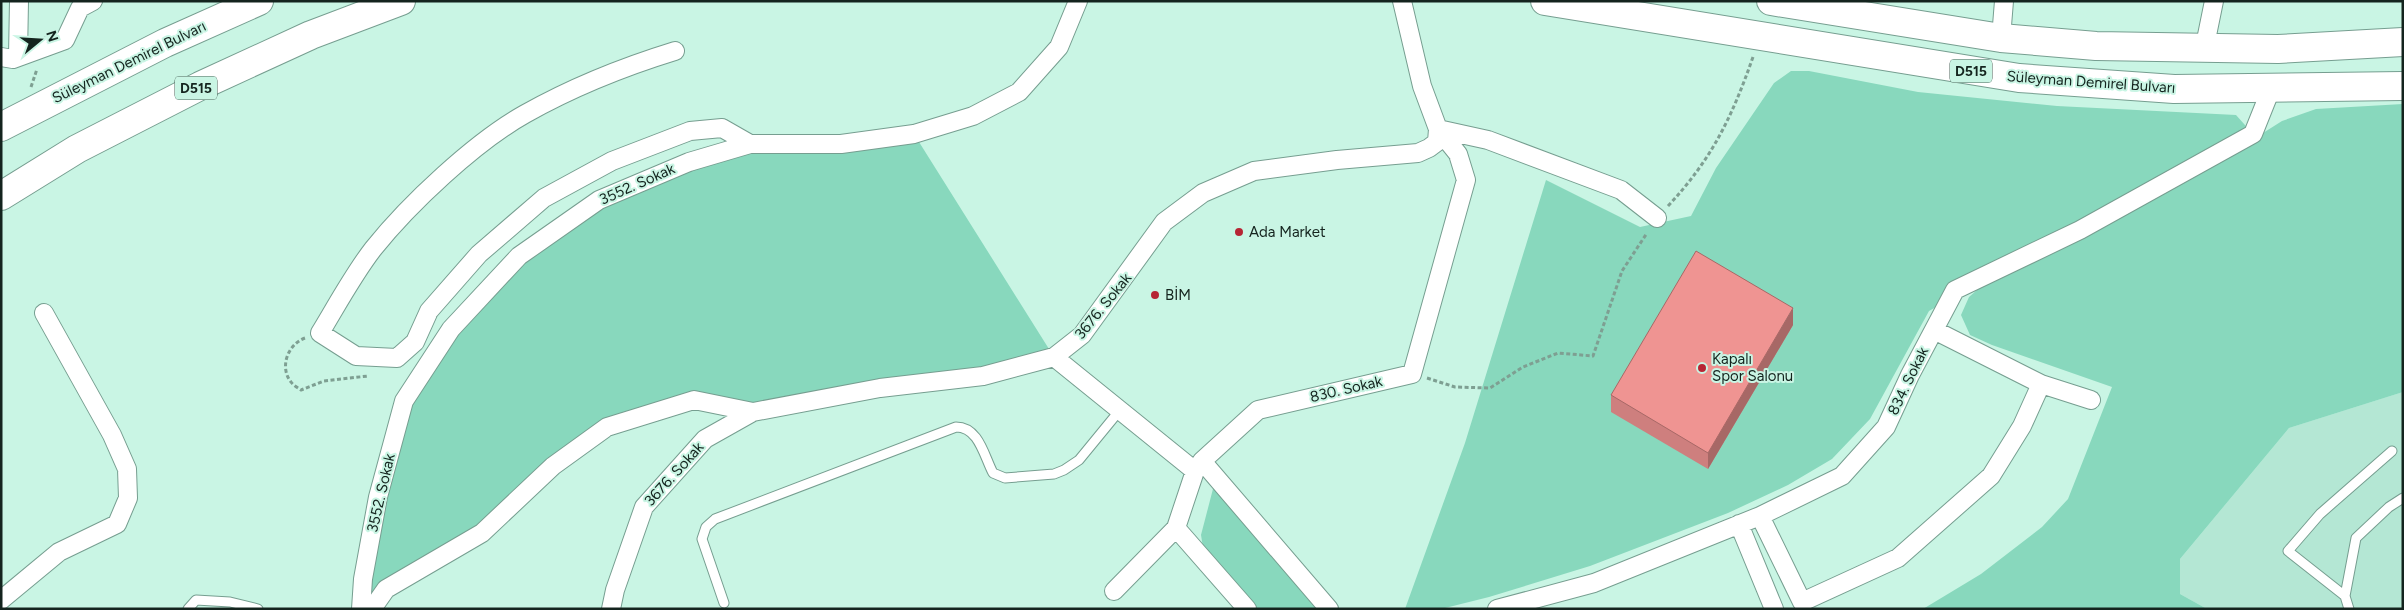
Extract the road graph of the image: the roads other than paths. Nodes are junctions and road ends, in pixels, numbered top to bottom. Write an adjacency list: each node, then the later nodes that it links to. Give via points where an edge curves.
1 (19, 1): 16 (street)
2 (93, 1): 16 (street, via 80,8 65,40)
3 (259, 1): 19 (highway, Süleyman Demirel Bulvarı, via 165,43)
4 (401, 1): 22 (highway, D515, via 311,35 200,86 77,149)
5 (1078, 1): 21 (street, 3552. Sokak, via 1059,47 1020,92 973,116 914,134 841,144)
6 (1402, 1): 20 (street, via 1422,86)
7 (1544, 1): 18 (highway, Süleyman Demirel Bulvarı / D515, via 2018,78 2174,89)
8 (1771, 1): 11 (highway)
9 (2004, 1): 12 (street)
10 (2214, 1): 15 (street)
11 (1861, 9): 12 (highway)
12 (2002, 38): 15 (highway)
13 (2403, 42): 15 (highway)
14 (675, 50): 21 (street, via 619,68 572,90 524,114 481,145 427,190 373,250 320,333 356,356 397,358 415,342 429,311 479,254 544,198 612,161 690,131 722,128)
15 (2204, 50)
16 (10, 57)
17 (2403, 86): 18 (highway, Süleyman Demirel Bulvarı / D515)
18 (2270, 89): 25 (street, 834. Sokak, via 2253,134 2080,230 1955,290)
19 (1, 127)
20 (1438, 129): 23 (street, via 1488,140 1621,190); 26 (street, 3676. Sokak, via 1438,142 1418,153 1254,171 1204,193 1164,222 1082,335); 34 (street, 830. Sokak, via 1458,154 1466,180 1412,374 1258,410)
21 (750, 144): 45 (street, 3552. Sokak, via 689,162 600,200 519,256 452,329 404,401 378,497 362,579)
22 (1, 196)
23 (1657, 218)
24 (44, 313): 41 (street, via 112,435 127,469 128,498 117,524 59,552)
25 (1934, 330): 27 (street); 36 (street, 834. Sokak, via 1886,427 1842,476)
26 (1054, 357): 30 (street); 31 (street, 3676. Sokak, via 982,376 880,388)
27 (2041, 384): 28 (street); 36 (street, via 2022,426 1991,476 1898,558 1802,602)
28 (2091, 400)
29 (714, 404): 31 (street); 32 (street); 46 (street, via 694,400 607,427 553,466 482,533 386,589)
30 (1120, 410): 34 (street); 42 (lane, via 1079,460 1054,474 1005,478 993,473 976,436 969,430 956,427 715,519 706,528 702,539)
31 (753, 412): 32 (street, 3676. Sokak)
32 (720, 431): 47 (street, 3676. Sokak, via 705,439 644,507)
33 (2392, 451): 40 (lane, via 2320,514 2288,551)
34 (1199, 466): 38 (street, 830. Sokak); 49 (street)
35 (2403, 498): 40 (lane, via 2356,538)
36 (1760, 516): 37 (street, 834. Sokak)
37 (1739, 524): 50 (street, 834. Sokak, via 1594,583); 51 (street)
38 (1176, 528): 39 (street, 830. Sokak); 48 (street)
39 (1114, 591)
40 (2345, 596): 52 (lane)
41 (1, 600)
42 (724, 603)
43 (188, 609): 44 (lane, via 196,600 230,602)
44 (258, 609)
45 (361, 609)
46 (372, 609)
47 (611, 609)
48 (1247, 609)
49 (1329, 609)
50 (1497, 609)
51 (1774, 609)
52 (2349, 609)

